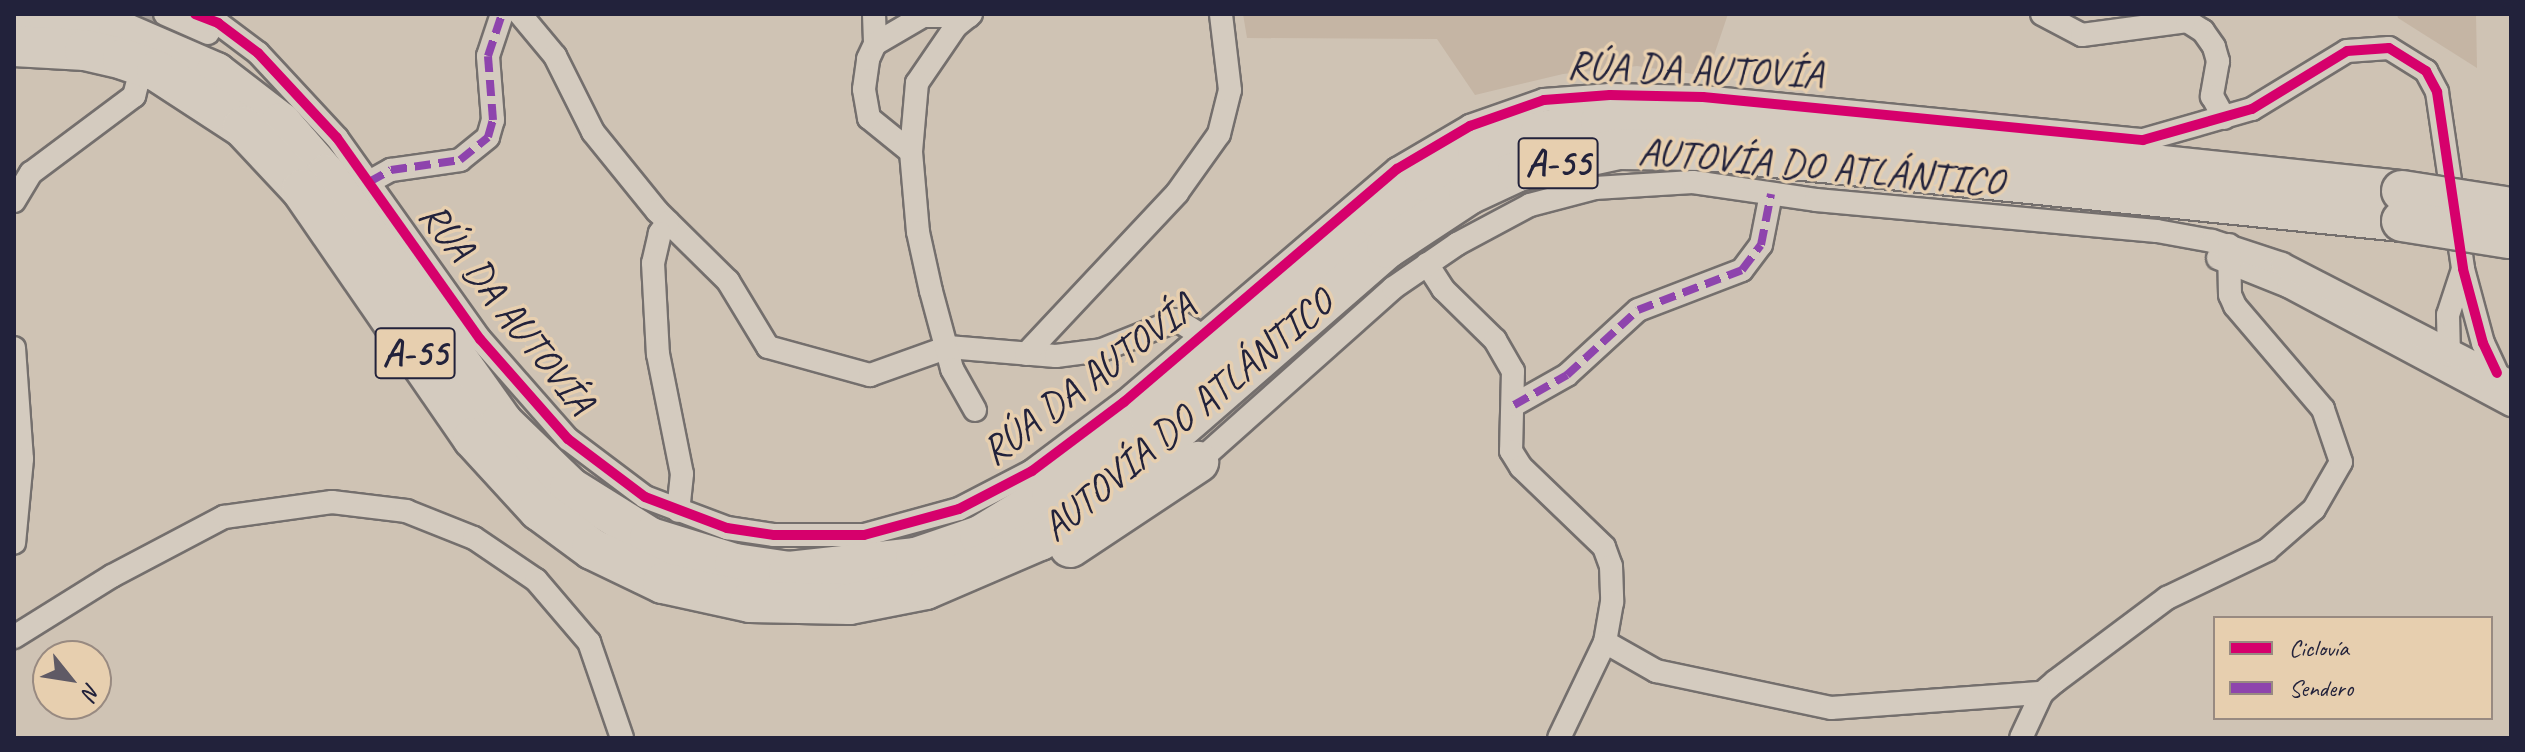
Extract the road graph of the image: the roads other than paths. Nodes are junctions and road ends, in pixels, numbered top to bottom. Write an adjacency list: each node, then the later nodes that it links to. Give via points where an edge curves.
1 (165, 14): 12 (street)
2 (195, 14): 12 (street, RÚA DA AUTOVÍA, via 218,23)
3 (502, 14): 22 (street, via 488,56 493,120 488,137 460,160 391,170)
4 (520, 14): 26 (street, via 555,56 593,132)
5 (874, 14): 10 (street)
6 (1221, 14): 39 (street, via 1230,90 1219,134 1137,238)
7 (2042, 14): 14 (street, via 2082,35 2187,21 2214,47 2218,61)
8 (970, 15): 10 (street, via 923,16); 21 (street, via 927,62 917,83)
9 (29, 18): 17 (highway, AUTOVÍA DO ATLÁNTICO / A-55, via 119,31 216,73 281,123 326,175 502,422 570,488 650,538 735,564 789,572 916,558 980,536 1052,492 1149,416 1376,217 1425,181 1478,154 1541,132 1631,119)
10 (875, 44): 21 (street, via 864,89 869,118)
11 (14, 46): 48 (highway, AUTOVÍA DO ATLÁNTICO / A-55, via 123,59 157,71 243,127 302,190 473,438 539,510 592,549 663,583 750,602)
12 (267, 62): 22 (street, RÚA DA AUTOVÍA, via 337,138)
13 (137, 85): 24 (street, via 134,96 31,173)
14 (2212, 96): 16 (street, via 2213,107); 19 (street)
15 (1703, 97): 17 (highway); 35 (street, RÚA DA AUTOVÍA, via 1544,100 1470,126 1397,169)
16 (2224, 118): 19 (street); 30 (street, via 2275,97 2347,51 2389,48 2409,57 2426,71 2443,114)
17 (1875, 124): 18 (street); 20 (highway, AUTOVÍA DO ATLÁNTICO / A-55)
18 (2048, 133): 19 (street, via 2113,140); 20 (highway)
19 (2171, 135)
20 (1975, 145): 25 (highway, AUTOVÍA DO ATLÁNTICO / A-55)
21 (911, 152): 36 (street, via 918,232)
22 (369, 182): 46 (street, RÚA DA AUTOVÍA, via 532,404 608,472)
23 (1771, 194): 28 (street, via 2117,229); 29 (street, via 1693,182 1595,188 1530,205); 42 (street, via 1761,245 1742,270 1638,310 1567,375)
24 (14, 201)
25 (2402, 206): 27 (highway, AUTOVÍA DO ATLÁNTICO / A-55, bridge); 48 (highway, AUTOVÍA DO ATLÁNTICO / A-55, via 1705,150 1618,149 1518,171 1469,194 1387,248 1105,493 1040,540 926,589)
26 (668, 222): 36 (street, via 728,281 768,347 870,375); 46 (street, via 653,263 658,354 682,474)
27 (2509, 223)
28 (2230, 253): 31 (street); 34 (street, via 2282,264); 51 (street, via 2235,306 2323,409 2341,462 2314,509 2267,550 2167,598)
29 (1427, 264): 42 (street, via 1443,289 1495,340 1513,371); 45 (street)
30 (2463, 269): 32 (street); 33 (street)
31 (2288, 286): 38 (street, via 2311,291 2427,349); 43 (street)
32 (2453, 294): 34 (street, via 2429,322); 38 (street)
33 (2477, 323): 38 (street, via 2467,344); 40 (street)
34 (2404, 326): 38 (street)
35 (1201, 335): 39 (street, via 1177,320 1102,350); 46 (street, RÚA DA AUTOVÍA, via 1032,471 959,509 864,535 774,535 727,528)
36 (948, 347): 39 (street); 44 (street, via 952,369)
37 (14, 348): 47 (street, via 22,459)
38 (2450, 350): 40 (street); 41 (street, via 2461,368)
39 (1026, 354)
40 (2504, 378)
41 (2511, 394)
42 (1514, 405): 50 (street, via 1511,451 1608,556 1612,602)
43 (2511, 405)
44 (975, 410)
45 (1198, 462): 48 (highway, via 1078,544 978,590 910,604)
46 (678, 511)
47 (14, 543)
48 (849, 604)
49 (14, 637): 52 (street, via 112,576 224,517 332,502 406,511 474,538 536,580 589,642)
50 (1605, 642): 51 (street, via 1656,671 1831,708); 53 (street)
51 (2042, 693): 54 (street)
52 (622, 738)
53 (1559, 738)
54 (2021, 738)

